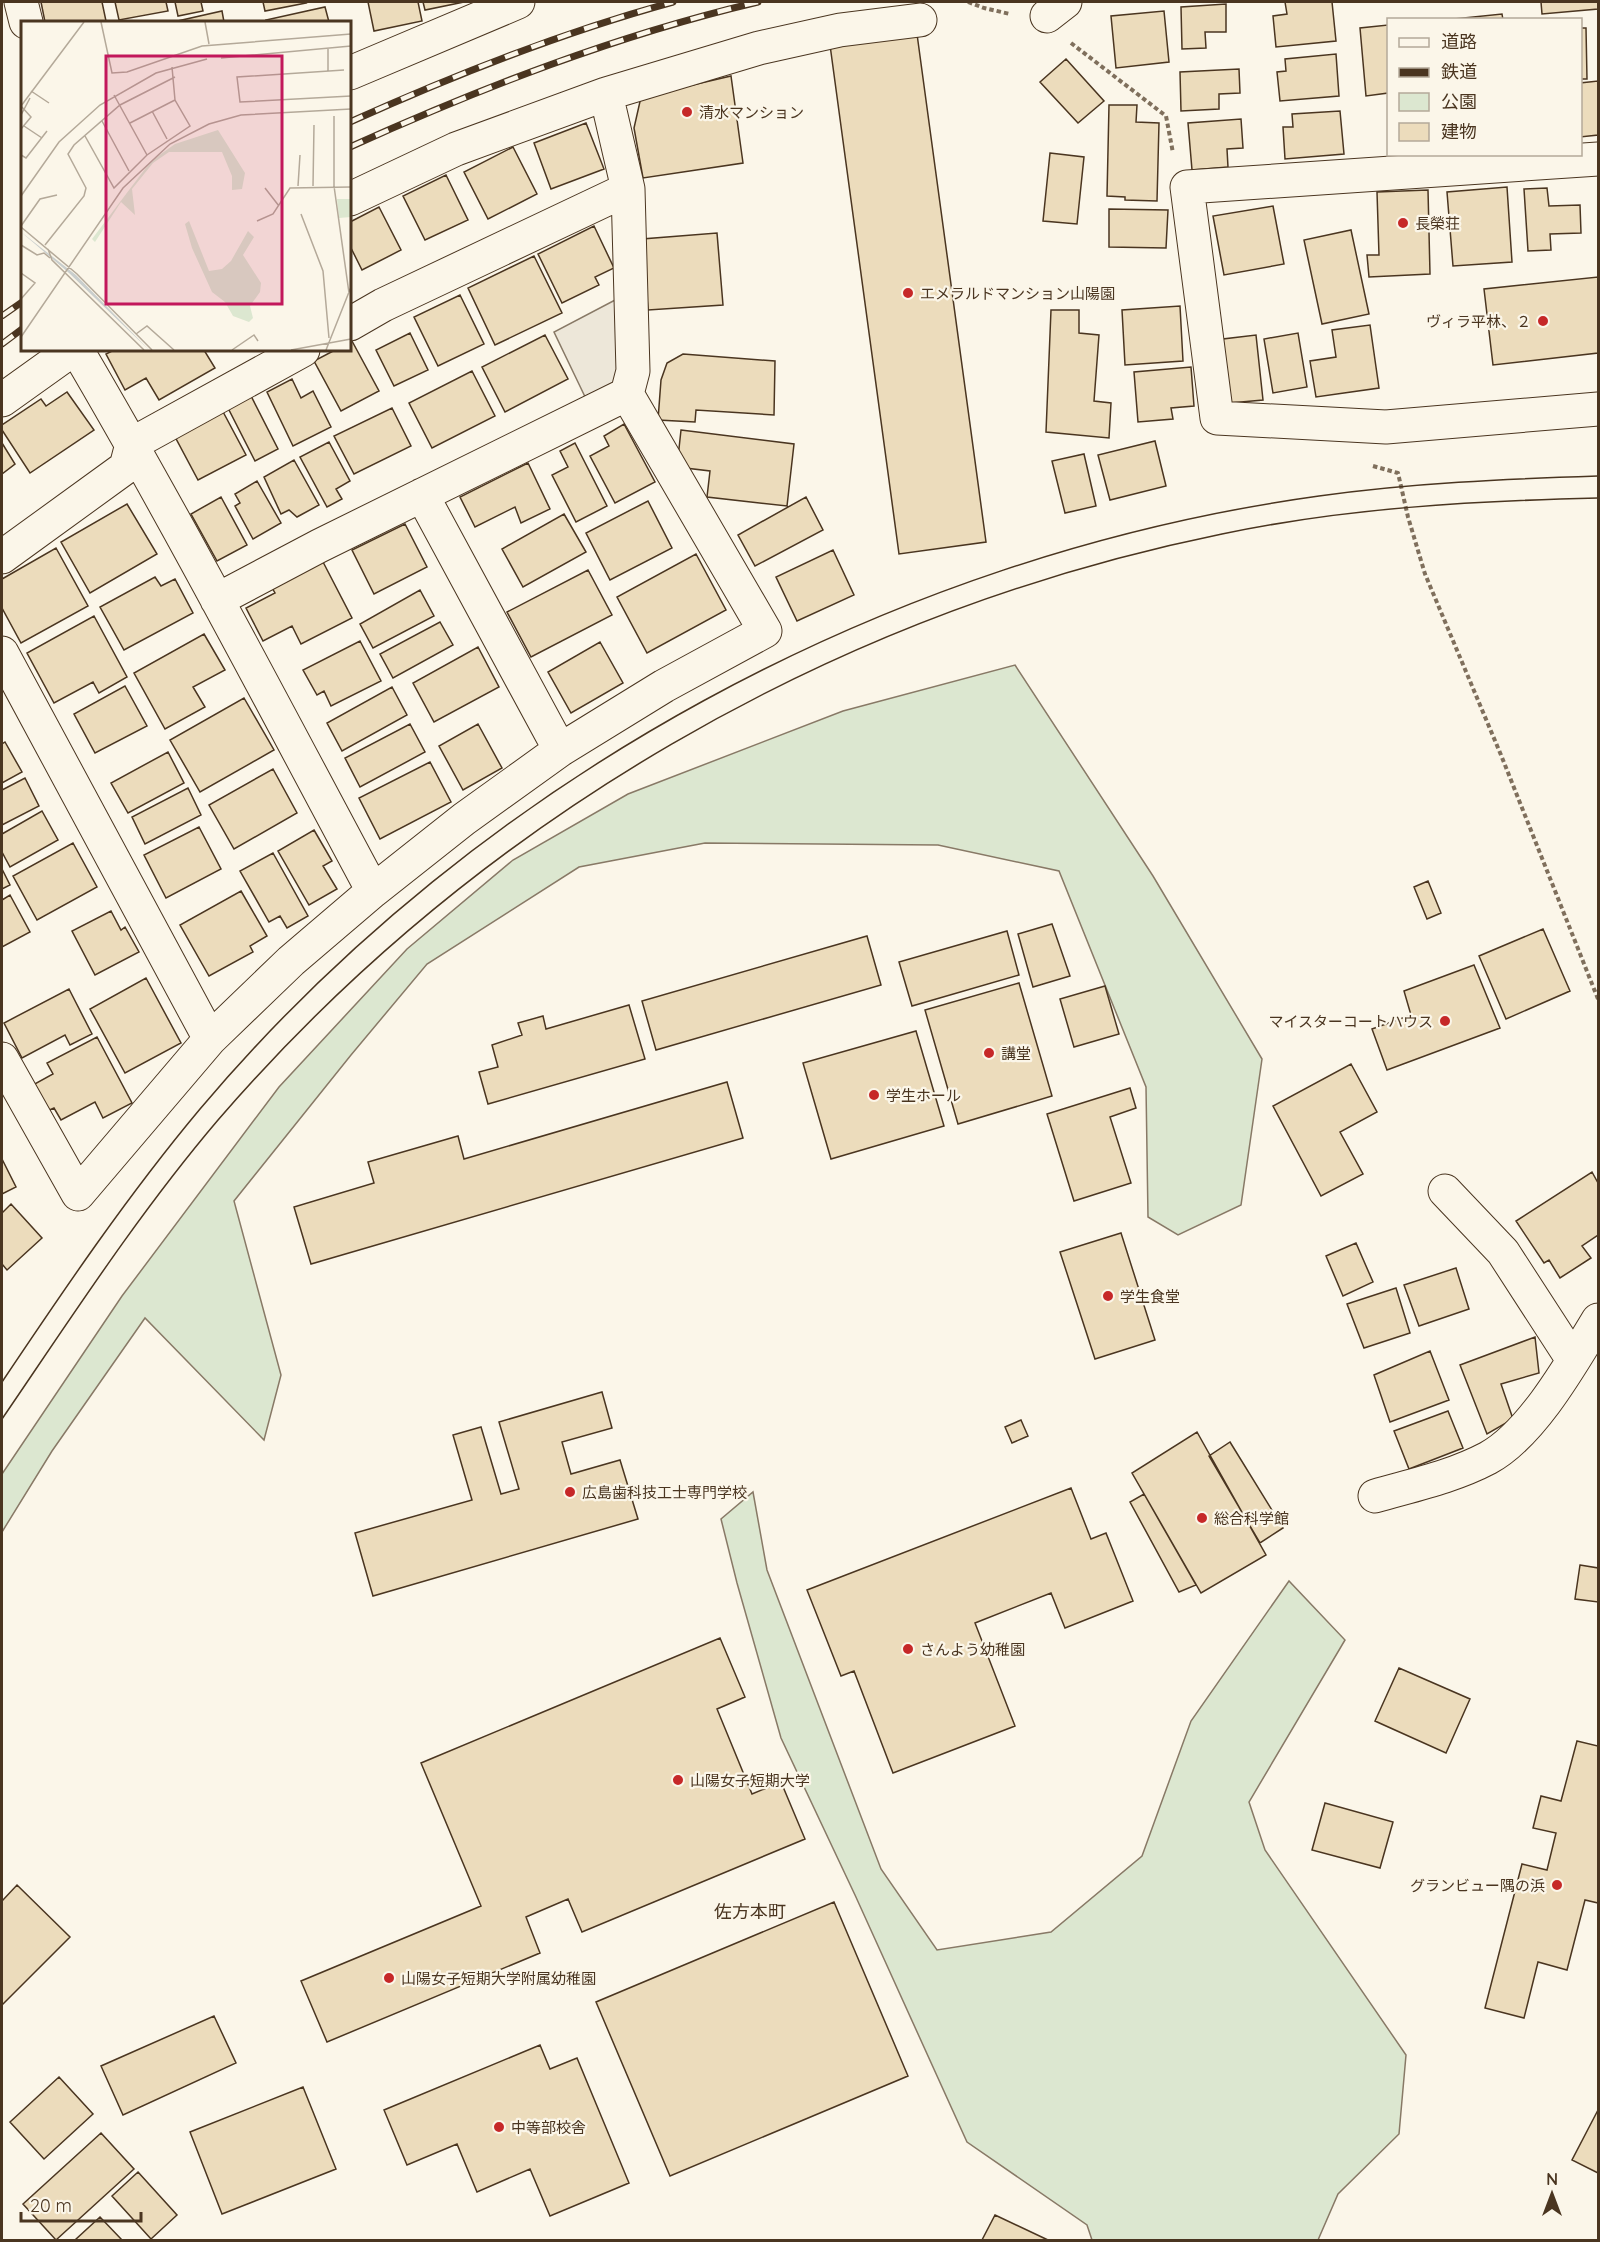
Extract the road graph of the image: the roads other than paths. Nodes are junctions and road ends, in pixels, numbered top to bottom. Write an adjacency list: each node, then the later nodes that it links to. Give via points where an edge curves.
1 (21, 2): 4 (street)
2 (518, 2): 5 (street)
3 (920, 20): 6 (street, via 840,30 759,48)
4 (26, 21)
5 (351, 73)
6 (606, 93): 8 (street); 9 (street, via 456,149)
7 (1599, 159): 16 (street, via 1187,186 1217,418 1386,427)
8 (628, 189): 10 (street); 14 (street, via 633,371)
9 (351, 199)
10 (351, 323)
11 (73, 351): 15 (street)
12 (75, 351): 17 (street)
13 (301, 351): 17 (street)
14 (627, 394): 18 (street); 22 (street, via 765,632 664,686)
15 (2, 400)
16 (1599, 409)
17 (132, 444): 19 (street, via 126,467); 20 (street)
18 (422, 495): 20 (street); 22 (street)
19 (2, 556)
20 (218, 600): 23 (street)
21 (2, 653): 24 (street)
22 (560, 750): 23 (street)
23 (373, 891): 24 (street, via 291,961)
24 (210, 1039): 25 (street, via 78,1194)
25 (2, 1059)
26 (1445, 1191): 28 (street, via 1503,1252)
27 (1599, 1320): 28 (street)
28 (1574, 1360): 29 (street, via 1523,1432 1490,1457 1455,1474)
29 (1375, 1496)

